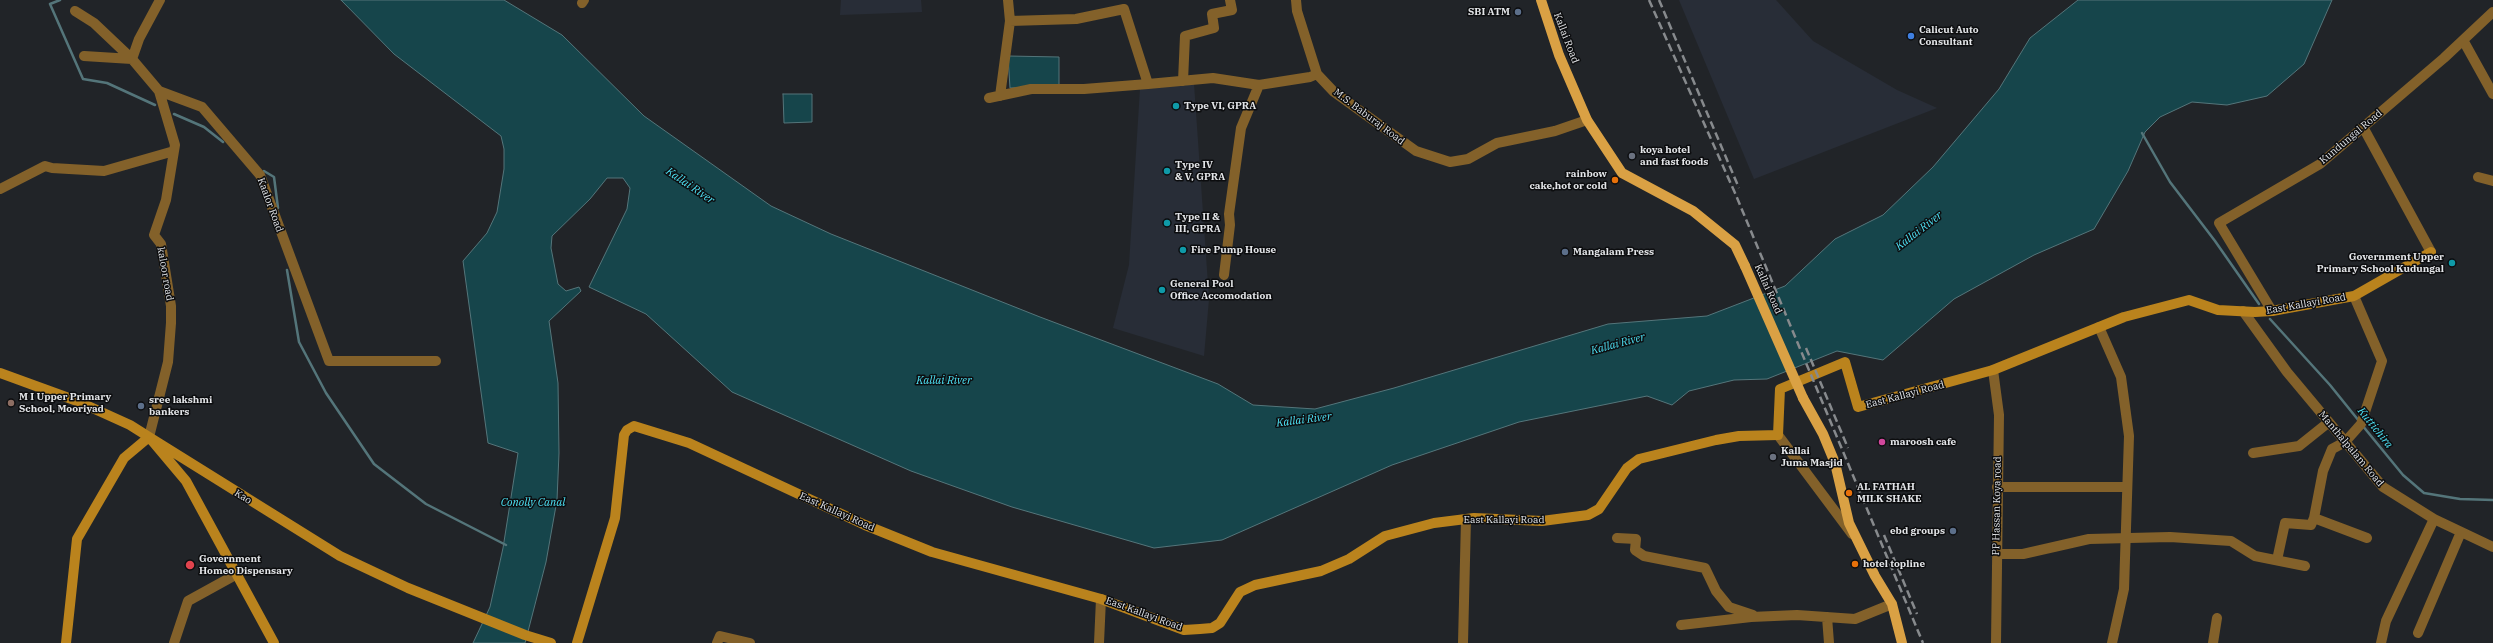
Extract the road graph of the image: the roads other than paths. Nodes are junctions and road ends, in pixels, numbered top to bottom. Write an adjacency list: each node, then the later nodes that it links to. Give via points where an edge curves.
1 (160, 0): 12 (street, via 139,39)
2 (1008, 0): 9 (street)
3 (1230, 0): 14 (street, via 1232,10 1212,14 1214,28 1185,36)
4 (1296, 0): 13 (street, via 1297,11)
5 (1541, 0): 21 (main road, Kallai Road, via 1559,55)
6 (1124, 5): 9 (street, via 1076,19); 15 (street)
7 (75, 11): 12 (street, Kaalor Road, via 94,23)
8 (2493, 12): 10 (street, Kundungal Road)
9 (1010, 21): 19 (street)
10 (2463, 40): 18 (street); 22 (street, Kundungal Road)
11 (84, 56): 12 (street)
12 (132, 59): 17 (street, Kaalor Road)
13 (1317, 74): 16 (street); 21 (street, M.S. Baburaj Road, via 1340,96 1416,151 1450,162 1468,160 1497,143 1555,131)
14 (1183, 81): 15 (street); 16 (street, via 1213,78)
15 (1148, 84): 19 (street, via 1084,89 1031,89)
16 (1259, 85): 27 (street, via 1241,128)
17 (159, 91): 23 (street, kaloor road, via 175,145); 32 (street, Kaalor Road, via 202,107 260,175 329,361)
18 (2493, 94)
19 (1000, 96): 20 (street)
20 (989, 98)
21 (1587, 120): 49 (main road, Kallai Road, bridge, via 1622,173 1693,211 1734,245 1746,266 1803,398 1823,434 1835,464 1849,523)
22 (2363, 126): 28 (street, East Kallayi Road, via 2431,252); 29 (street, Kundungal Road, via 2320,164 2218,223)
23 (174, 151): 26 (street, via 104,171 45,166); 37 (street, kaloor road, via 166,200 154,235 161,244 171,306 170,344 168,362)
24 (2478, 177): 25 (street)
25 (2493, 181)
26 (0, 189)
27 (1224, 274)
28 (2354, 296): 29 (street, East Kallayi Road); 38 (street, via 2382,360 2361,424)
29 (2272, 311): 30 (street, East Kallayi Road)
30 (2242, 312): 31 (street, East Kallayi Road, via 2218,310 2189,300 2124,317); 35 (street, Manthalpalam Road)
31 (2099, 327): 33 (street, East Kallayi Road); 41 (street, via 2121,377 2129,436)
32 (436, 361)
33 (1993, 370): 36 (street, East Kallayi Road, via 1858,407 1845,362 1780,390); 40 (street, PP Hassan Koya road, via 1999,415)
34 (1, 374): 37 (street, Kao, via 77,401 130,425)
35 (2329, 422): 38 (street, Manthalpalam Road); 39 (street, via 2299,446)
36 (1778, 435): 43 (street, East Kallayi Road, via 1739,436 1639,459 1627,468 1599,509 1588,515 1542,520); 49 (street)
37 (149, 437): 54 (street, via 186,481); 62 (street, via 124,458 77,539); 65 (street, Kao, via 340,556 408,588 525,636)
38 (2345, 442): 42 (street, via 2332,449 2324,471); 44 (street, Manthalpalam Road, via 2383,487)
39 (2253, 454)
40 (1997, 487): 41 (street); 51 (street, PP Hassan Koya road)
41 (2126, 487): 47 (street)
42 (2314, 518): 48 (street); 52 (street, via 2311,525 2285,523)
43 (1466, 519): 55 (street, East Kallayi Road, via 1434,522 1385,536 1349,559 1321,571 1255,585 1240,592 1220,623 1212,628 1184,630); 70 (street)
44 (2434, 519): 45 (street, Manthalpalam Road); 76 (street, via 2386,621)
45 (2461, 532): 50 (street, Manthalpalam Road); 61 (street)
46 (1616, 538): 57 (street, via 1636,539 1635,550 1644,556 1705,568 1716,590 1729,607)
47 (2125, 538): 51 (street, via 2089,540 2023,554); 52 (street, via 2170,537 2231,541 2255,556); 74 (street, via 2124,589)
48 (2367, 538)
49 (1858, 541): 56 (main road, Kallai Road)
50 (2493, 547)
51 (1996, 554): 73 (street, PP Hassan Koya road)
52 (2277, 560): 53 (street)
53 (2305, 566)
54 (237, 574): 63 (street, via 188,601); 64 (street)
55 (1101, 599): 66 (street, East Kallayi Road, via 932,552 865,525 688,443 634,426 624,435 615,518); 69 (street)
56 (1892, 604): 58 (street, via 1855,619); 72 (main road, Kallai Road)
57 (1756, 616): 58 (street); 60 (street)
58 (1827, 617): 71 (street)
59 (2217, 618): 75 (street)
60 (1681, 625)
61 (2418, 633)
62 (66, 643)
63 (174, 643)
64 (274, 643)
65 (551, 643)
66 (577, 643)
67 (717, 643): 68 (street, via 720,636)
68 (750, 643)
69 (1099, 643)
70 (1463, 643)
71 (1829, 643)
72 (1902, 643)
73 (1996, 643)
74 (2112, 643)
75 (2213, 643)
76 (2381, 643)

